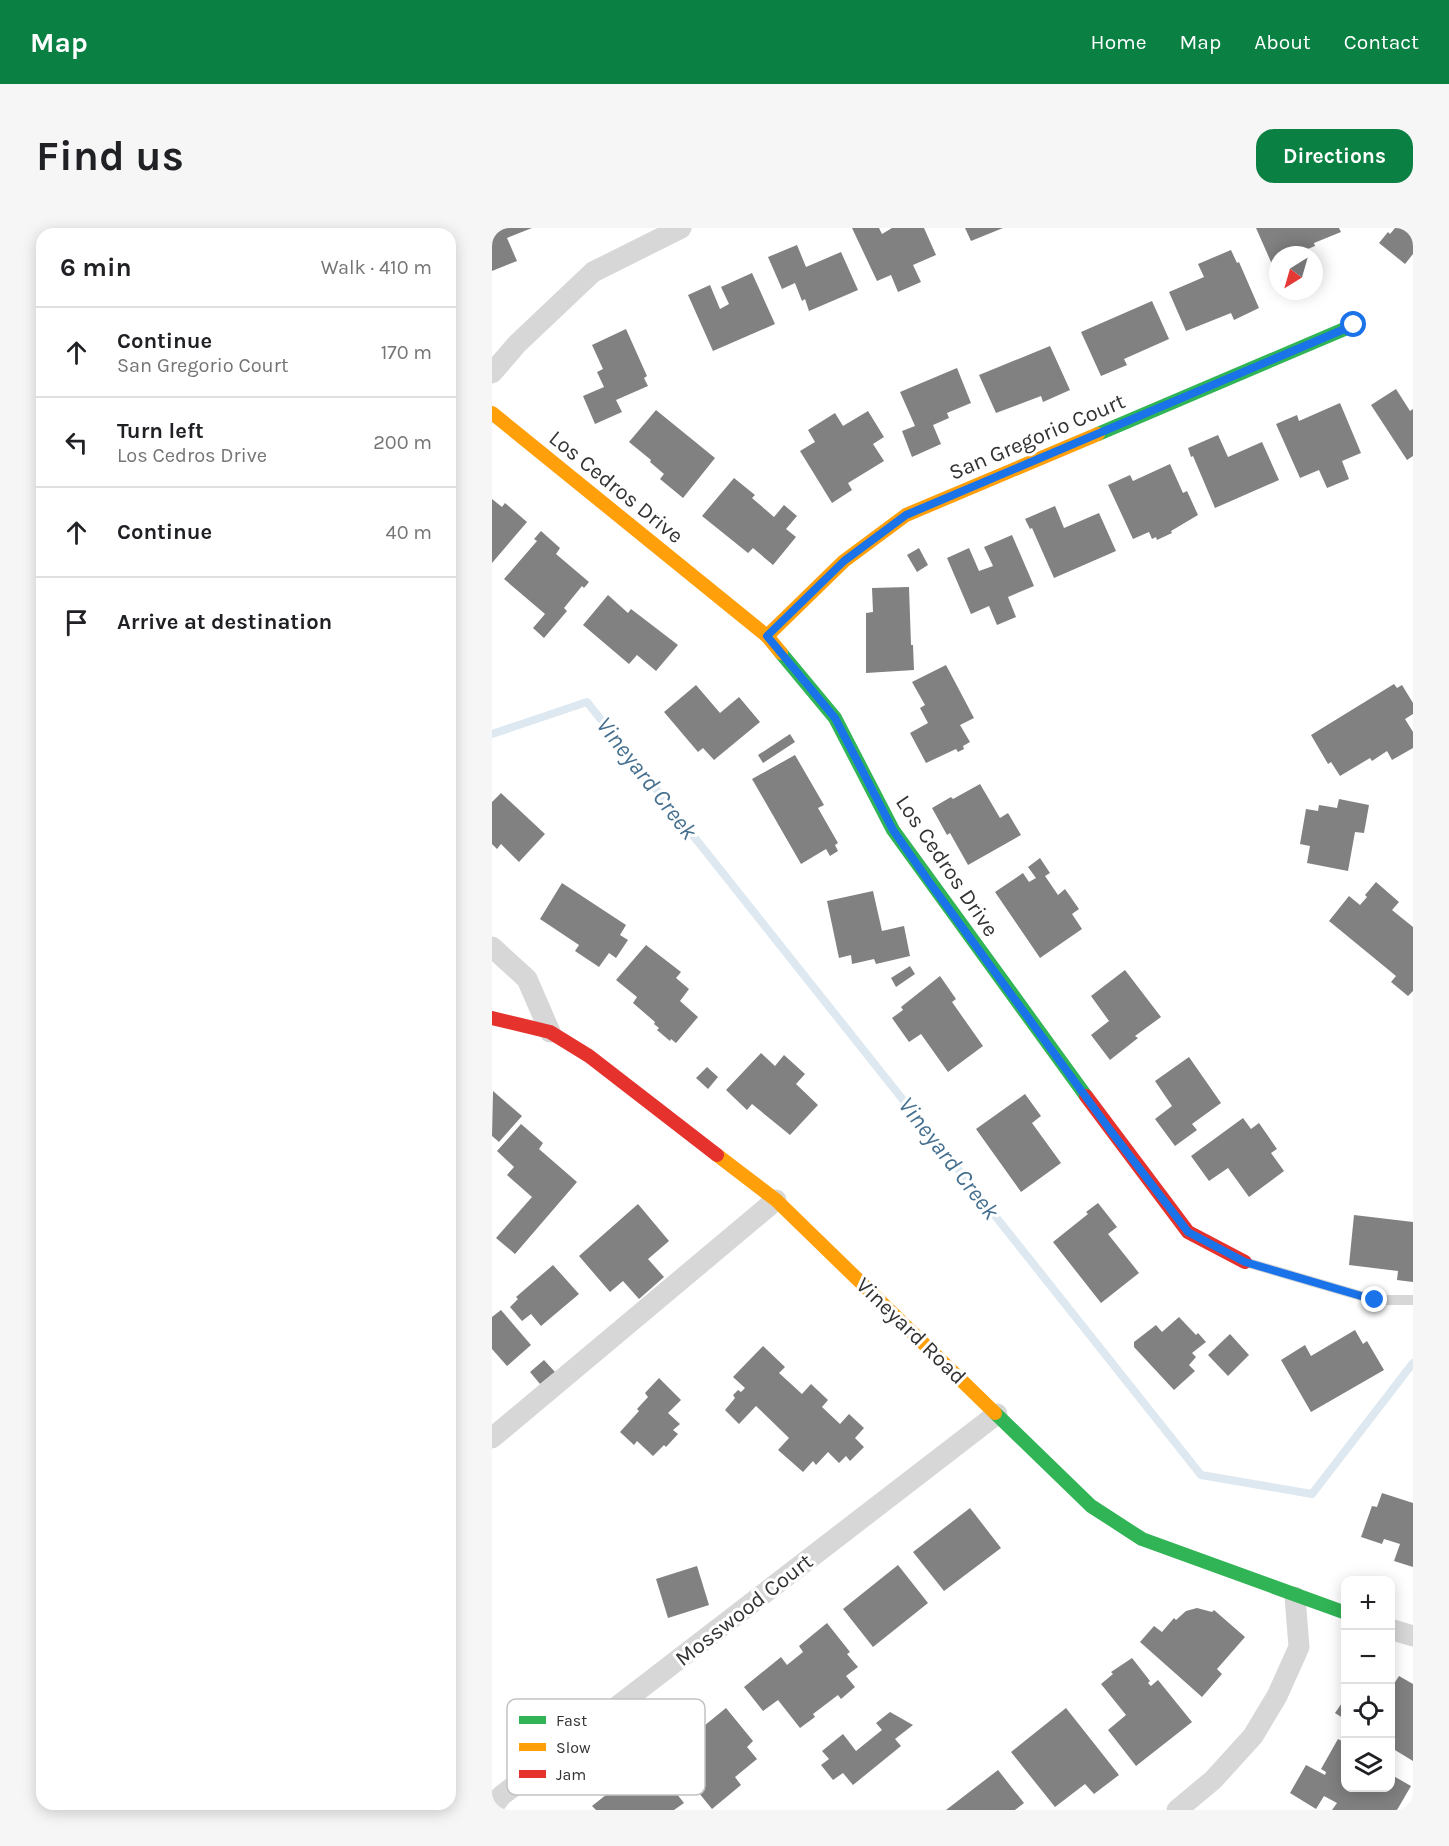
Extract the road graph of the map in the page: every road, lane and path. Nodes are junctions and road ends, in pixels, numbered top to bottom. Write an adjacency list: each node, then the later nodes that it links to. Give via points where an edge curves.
1 (681, 228): 3 (street, via 593,272)
2 (1354, 325): 5 (street, San Gregorio Court, via 906,515 844,561)
3 (492, 373)
4 (492, 413): 5 (street, Los Cedros Drive)
5 (767, 636): 10 (street, Los Cedros Drive, via 835,718 893,830 1110,1130 1188,1232)
6 (492, 946): 8 (street, via 527,979)
7 (492, 1018): 8 (street, Vineyard Road)
8 (550, 1032): 9 (street, Vineyard Road, via 589,1056)
9 (776, 1200): 12 (street, Vineyard Road); 13 (street)
10 (1245, 1262): 11 (lane, via 1375,1300)
11 (1413, 1300)
12 (997, 1414): 14 (street, Vineyard Road, via 1091,1506 1142,1539); 18 (street, Mosswood Court)
13 (492, 1438)
14 (1295, 1597): 15 (street, Vineyard Road); 21 (street, via 1299,1647 1277,1696 1253,1736)
15 (1341, 1612)
16 (1393, 1630): 17 (street)
17 (1413, 1636)
18 (627, 1699)
19 (507, 1791): 20 (street, Mosswood Court)
20 (492, 1808)
21 (1177, 1810)

